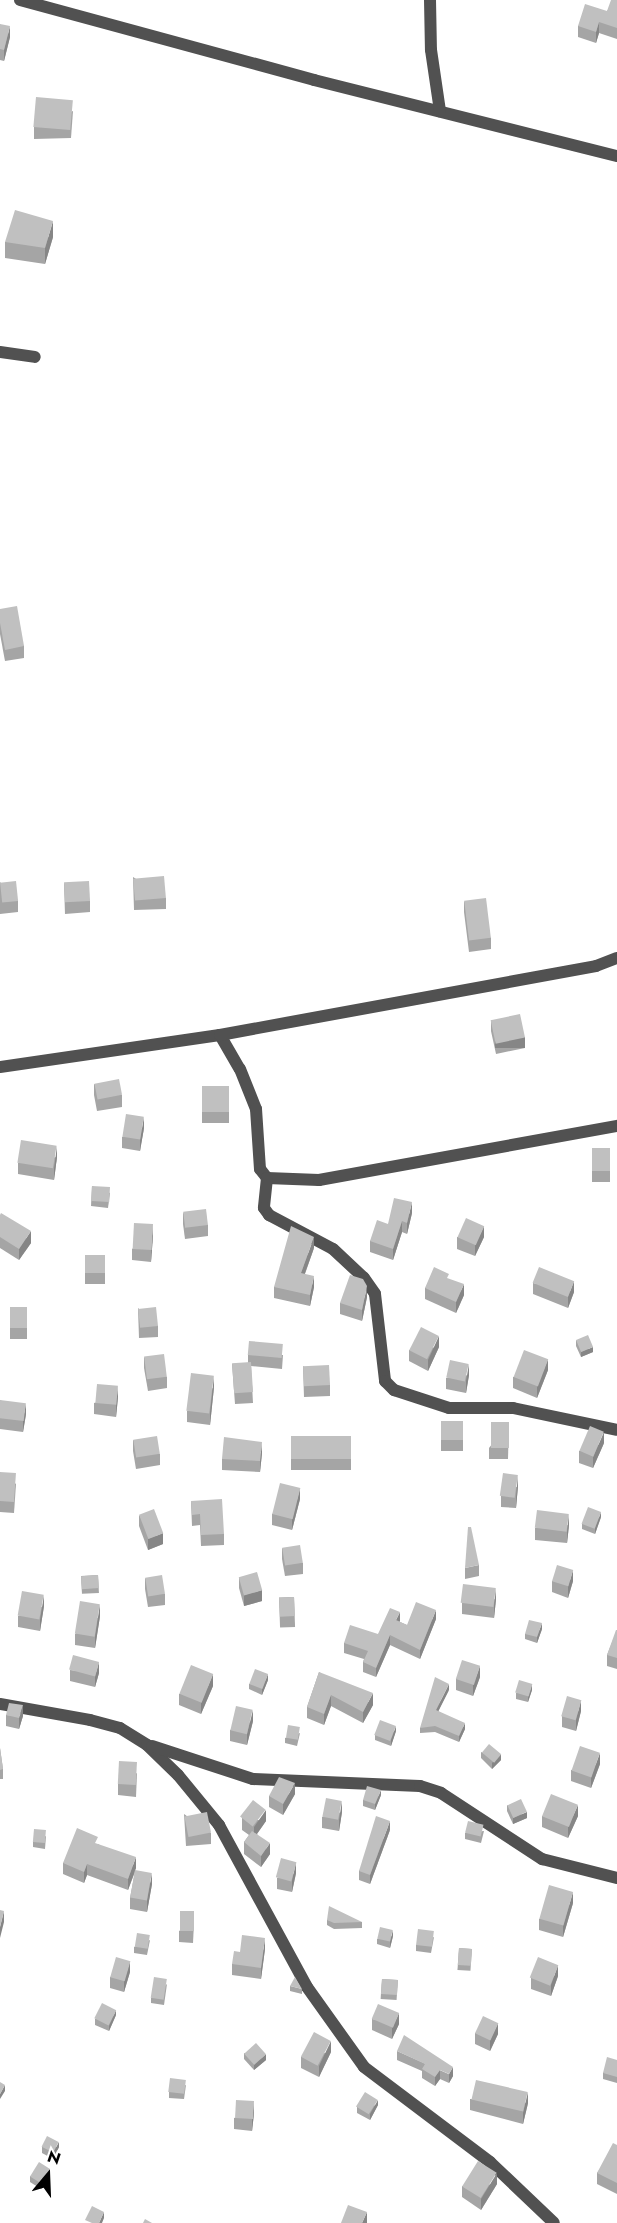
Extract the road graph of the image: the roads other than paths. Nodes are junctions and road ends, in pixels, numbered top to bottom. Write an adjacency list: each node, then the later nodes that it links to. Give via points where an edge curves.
1 (20, 0): 3 (street)
2 (430, 0): 3 (street, via 431,51)
3 (440, 111): 4 (street)
4 (617, 156)
5 (0, 352): 6 (street)
6 (35, 357)
7 (617, 958): 8 (street, via 596,966)
8 (220, 1035): 9 (street); 11 (street, via 256,1109 260,1169)
9 (0, 1067)
10 (617, 1126): 11 (street, via 319,1180)
11 (267, 1178): 12 (street, via 264,1208 269,1215 333,1249 375,1294 385,1381 394,1390 449,1408 513,1408)
12 (617, 1430)
13 (0, 1704): 14 (street, via 120,1728)
14 (147, 1745): 15 (street, via 253,1779 420,1786 441,1793 542,1859); 16 (street, via 178,1774 219,1825 307,1987 364,2067 490,2162)
15 (617, 1878)
16 (554, 2223)

